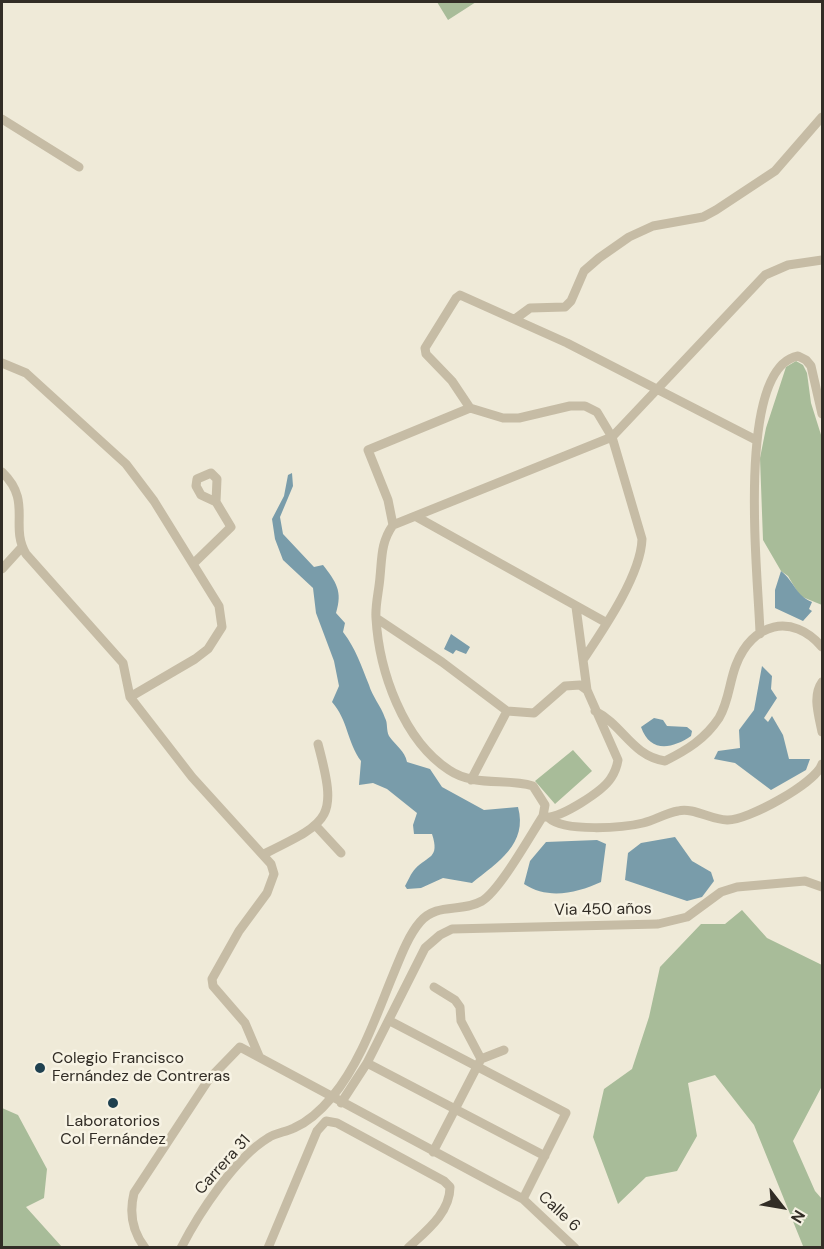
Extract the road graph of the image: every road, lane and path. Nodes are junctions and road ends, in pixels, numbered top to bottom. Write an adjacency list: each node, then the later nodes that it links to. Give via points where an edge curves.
1 (822, 117): 5 (street, via 775,171 716,210 703,217 653,226 629,237 584,271 565,307 530,308)
2 (2, 119): 3 (street)
3 (79, 167)
4 (822, 260): 7 (street, via 788,265 765,275)
5 (515, 319): 7 (street); 8 (street, via 460,296 426,348 429,359 452,381)
6 (2, 363): 17 (street, via 26,373 126,464)
7 (658, 388): 10 (street); 11 (street)
8 (470, 408): 10 (street, via 519,418 585,406 597,412); 15 (street, via 368,450 388,500)
9 (822, 414): 11 (street, via 811,366 798,356 789,358 773,374)
10 (612, 437): 14 (street); 21 (street, via 642,546 638,563)
11 (756, 440): 22 (street, via 753,524)
12 (2, 472): 16 (street, via 20,503)
13 (216, 501): 17 (street, via 231,527)
14 (415, 516): 15 (street); 19 (street)
15 (393, 525): 20 (street, via 384,538)
16 (22, 547): 18 (street); 27 (street, via 123,663)
17 (194, 563): 27 (street, via 219,606 222,618 218,635 195,659)
18 (2, 568)
19 (576, 607): 21 (street); 24 (street)
20 (376, 618): 28 (street); 33 (street, via 389,685 402,718 419,742 449,770)
21 (607, 623): 24 (street)
22 (760, 634): 23 (street, via 784,624 806,633); 29 (street, via 737,663 719,718 692,747 674,757 665,761 640,753 608,717)
23 (822, 648)
24 (584, 660): 26 (street)
25 (822, 682): 30 (street, via 817,702)
26 (587, 690): 28 (street, via 580,685 565,686 534,713); 29 (street)
27 (130, 697): 37 (street, via 192,777)
28 (507, 711): 33 (street)
29 (595, 711): 34 (street, via 617,751 616,768 602,788)
30 (822, 732)
31 (318, 744): 35 (street, via 329,785 326,813)
32 (822, 764): 34 (street, via 808,782 742,818 727,820 679,810 642,823 594,827 563,825)
33 (471, 780): 34 (street, via 533,786 545,805)
34 (546, 817): 45 (street, Carrera 31, via 496,889 484,900 471,906 435,909 419,922 366,1040)
35 (317, 826): 36 (street); 37 (street)
36 (341, 853)
37 (264, 854): 42 (street, via 274,874 271,885 239,931 212,982 245,1023)
38 (822, 887): 40 (street, Via 450 años, via 805,881 736,887 721,892 687,917 658,924 452,929 432,941 420,957)
39 (434, 987): 44 (street, via 460,1007 461,1021)
40 (390, 1021): 43 (street, Via 450 años); 44 (street)
41 (504, 1050): 44 (street)
42 (259, 1056): 45 (street, Calle 6); 51 (street, via 243,1047 236,1049 209,1079 134,1193 131,1215)
43 (367, 1063): 46 (street, Via 450 años); 47 (street)
44 (479, 1063): 47 (street); 49 (street, via 566,1113)
45 (331, 1098): 46 (street, Calle 6); 52 (street, Carrera 31, via 310,1119 269,1137 249,1154 207,1203)
46 (341, 1103): 48 (street, Calle 6)
47 (455, 1110): 48 (street); 49 (street)
48 (433, 1152): 50 (street, Calle 6)
49 (545, 1156): 50 (street)
50 (523, 1199): 55 (street, Calle 6)
51 (145, 1248)
52 (181, 1248)
53 (268, 1248): 54 (street, via 317,1131 326,1121 337,1123 450,1187 450,1198 439,1218)
54 (408, 1248)
55 (575, 1248)

